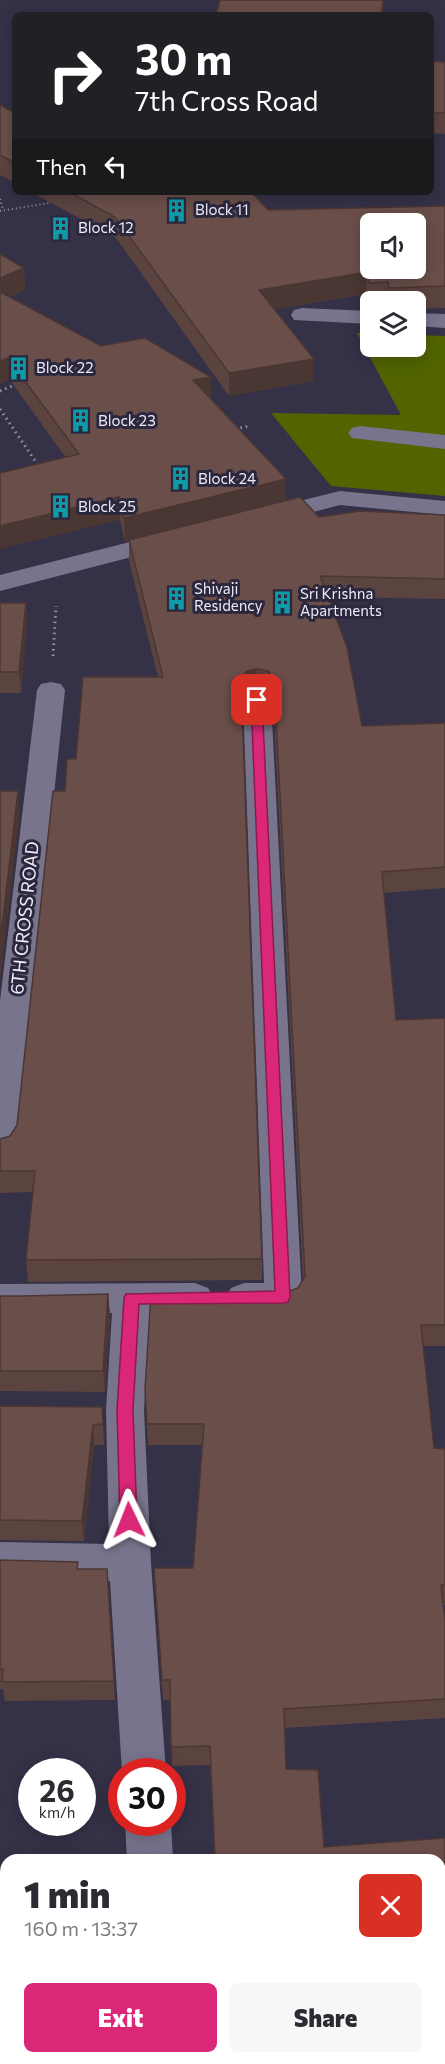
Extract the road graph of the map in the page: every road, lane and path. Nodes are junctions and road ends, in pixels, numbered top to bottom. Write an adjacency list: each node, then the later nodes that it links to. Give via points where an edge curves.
1 (0, 199): 3 (path)
2 (55, 202): 3 (path)
3 (1, 211)
4 (302, 315): 5 (street)
5 (360, 318)
6 (426, 320): 7 (street)
7 (445, 321)
8 (22, 382): 9 (path)
9 (0, 391)
10 (0, 409): 11 (path)
11 (1, 414): 16 (path)
12 (249, 426): 13 (path)
13 (226, 431)
14 (360, 433): 15 (street)
15 (445, 442)
16 (45, 475)
17 (445, 508): 18 (street, via 340,498)
18 (239, 523)
19 (194, 534): 20 (street)
20 (59, 567): 21 (street); 22 (path)
21 (0, 583)
22 (51, 690): 24 (street, 6TH CROSS ROAD)
23 (257, 700): 25 (street, via 283,1297)
24 (0, 1146)
25 (132, 1298): 26 (street); 28 (street, via 108,1410)
26 (0, 1299)
27 (0, 1560): 28 (street)
28 (130, 1563): 29 (street)
29 (143, 1758)
30 (149, 1836): 31 (street)
31 (150, 1854)

